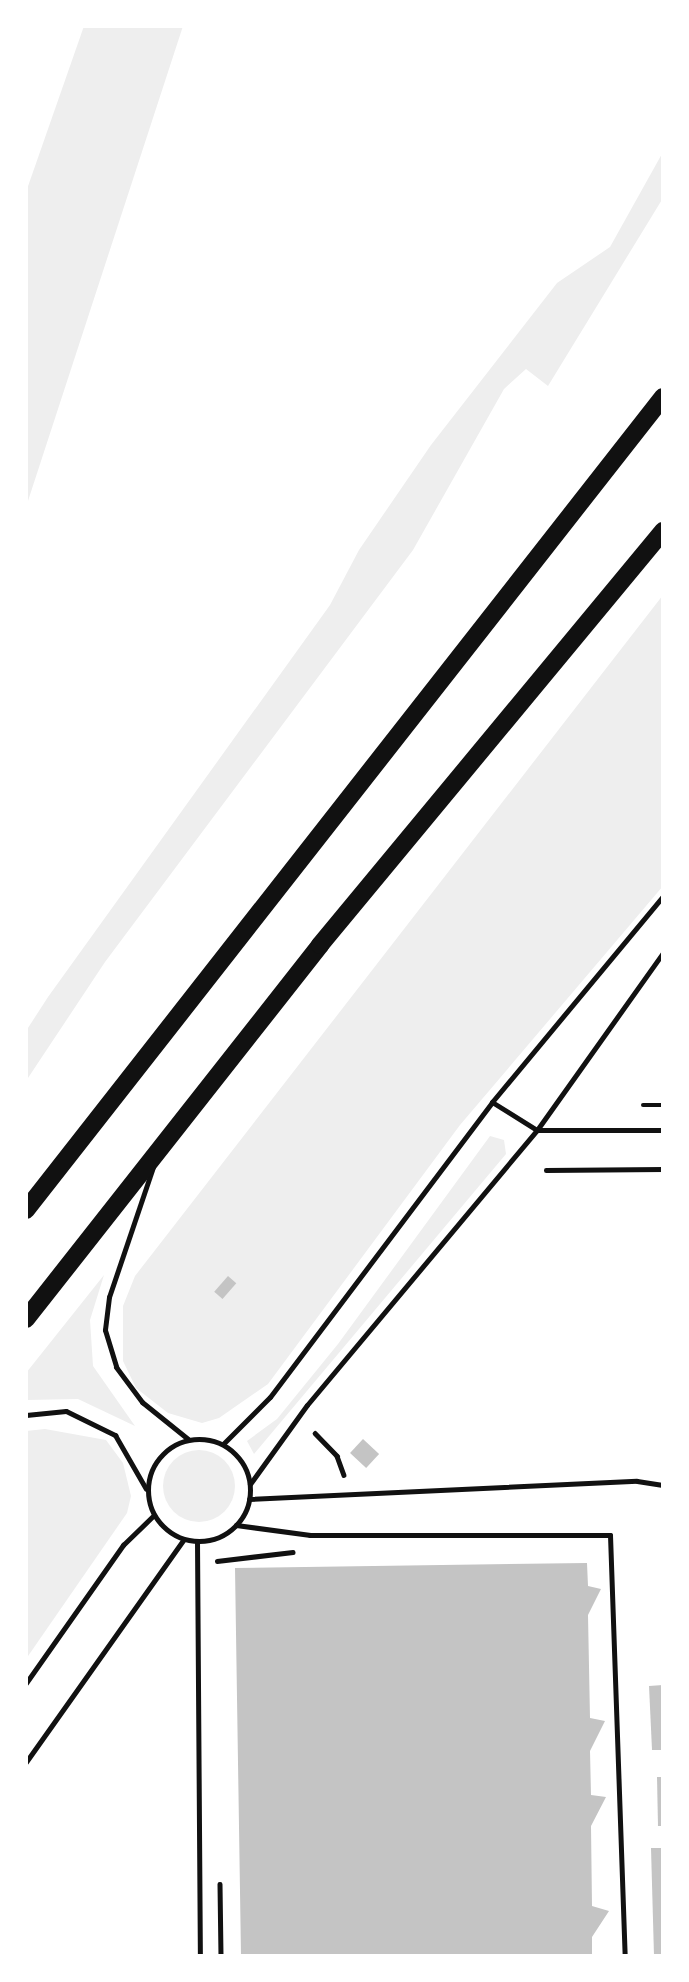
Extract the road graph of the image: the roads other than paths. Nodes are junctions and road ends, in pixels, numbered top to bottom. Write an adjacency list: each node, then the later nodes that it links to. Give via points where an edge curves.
1 (663, 397): 9 (main road)
2 (663, 531): 8 (main road)
3 (663, 897): 5 (lane)
4 (663, 953): 6 (lane)
5 (492, 1102): 6 (lane); 13 (lane, via 270,1397)
6 (537, 1130): 7 (lane); 14 (lane, via 307,1405)
7 (663, 1130)
8 (159, 1149): 10 (main road); 12 (lane, via 109,1297 105,1330 116,1367 142,1402)
9 (26, 1210)
10 (26, 1319)
11 (26, 1415): 16 (lane, via 66,1411 115,1435)
12 (188, 1439): 13 (lane); 16 (lane, via 161,1455)
13 (223, 1444): 14 (lane, via 236,1455)
14 (250, 1484): 17 (lane)
15 (663, 1485): 17 (lane, via 637,1481)
16 (148, 1495): 18 (lane)
17 (249, 1499): 19 (lane)
18 (154, 1515): 20 (lane); 22 (lane, via 123,1545)
19 (236, 1525): 21 (lane); 25 (lane, via 310,1535 610,1535)
20 (184, 1539): 21 (lane); 23 (lane)
21 (197, 1541): 24 (lane)
22 (26, 1682)
23 (26, 1762)
24 (200, 1956)
25 (625, 1956)

